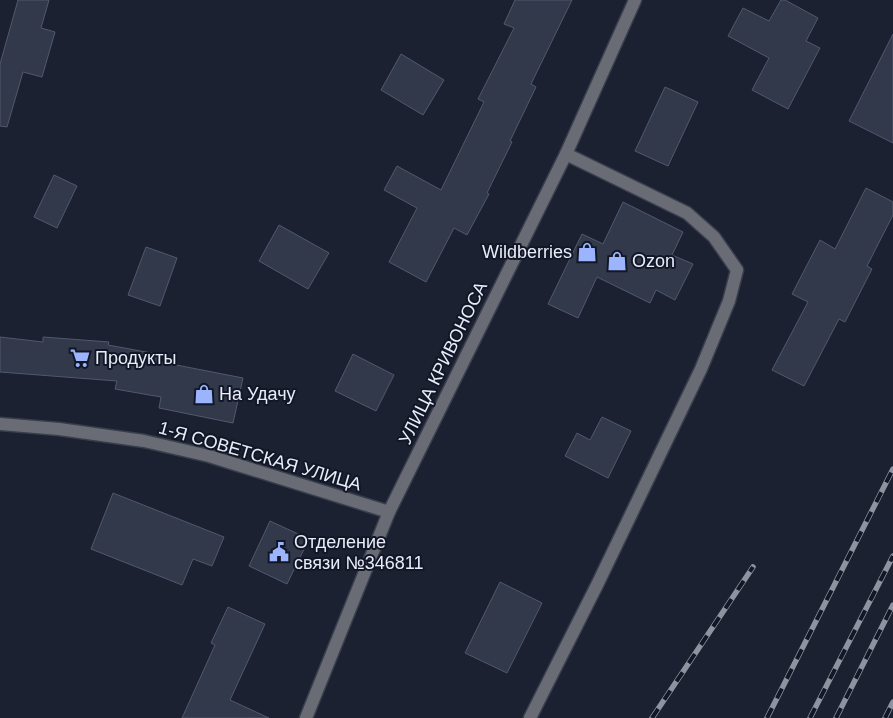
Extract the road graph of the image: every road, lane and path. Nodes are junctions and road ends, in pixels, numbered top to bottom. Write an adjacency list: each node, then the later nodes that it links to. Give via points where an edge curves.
1 (635, 0): 2 (street, УЛИЦА КРИВОНОСА)
2 (566, 154): 4 (street, УЛИЦА КРИВОНОСА); 6 (street, via 687,213 714,237 737,270 729,301 701,369)
3 (0, 424): 4 (street, 1-Я СОВЕТСКАЯ УЛИЦА, via 144,441 209,456)
4 (389, 512): 5 (street, УЛИЦА КРИВОНОСА)
5 (306, 718)
6 (530, 718)

